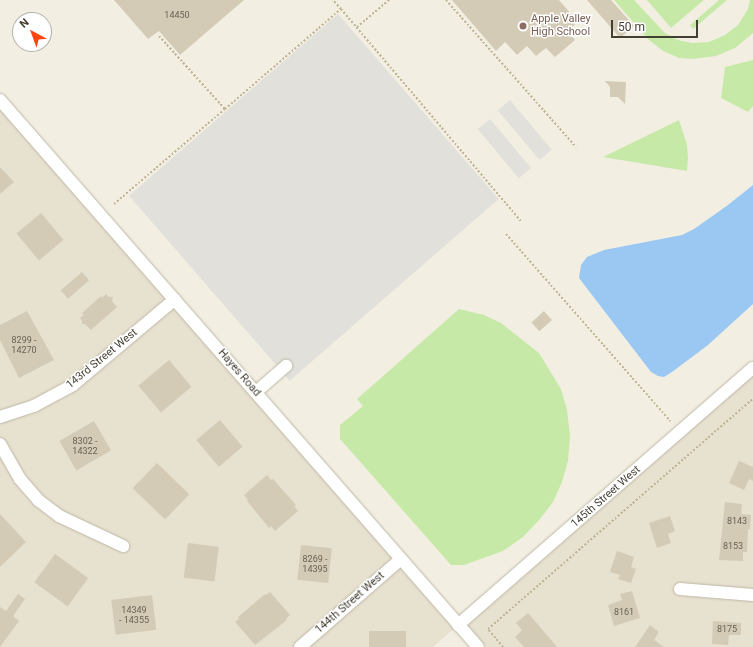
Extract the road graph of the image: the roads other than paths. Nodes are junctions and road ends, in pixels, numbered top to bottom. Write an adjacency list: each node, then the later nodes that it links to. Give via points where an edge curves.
1 (2, 106): 2 (street, Hayes Road)
2 (175, 299): 5 (street, Hayes Road); 6 (street, 143rd Street West, via 73,385 34,406)
3 (286, 366): 5 (street)
4 (753, 368): 12 (street, 145th Street West)
5 (256, 392): 9 (street, Hayes Road)
6 (0, 418)
7 (0, 444): 8 (street, via 20,479 38,500 59,516)
8 (123, 546)
9 (401, 559): 12 (street, Hayes Road); 13 (street, 144th Street West)
10 (680, 589): 11 (street)
11 (753, 595)
12 (458, 625): 14 (street, Hayes Road)
13 (300, 647)
14 (478, 647)

